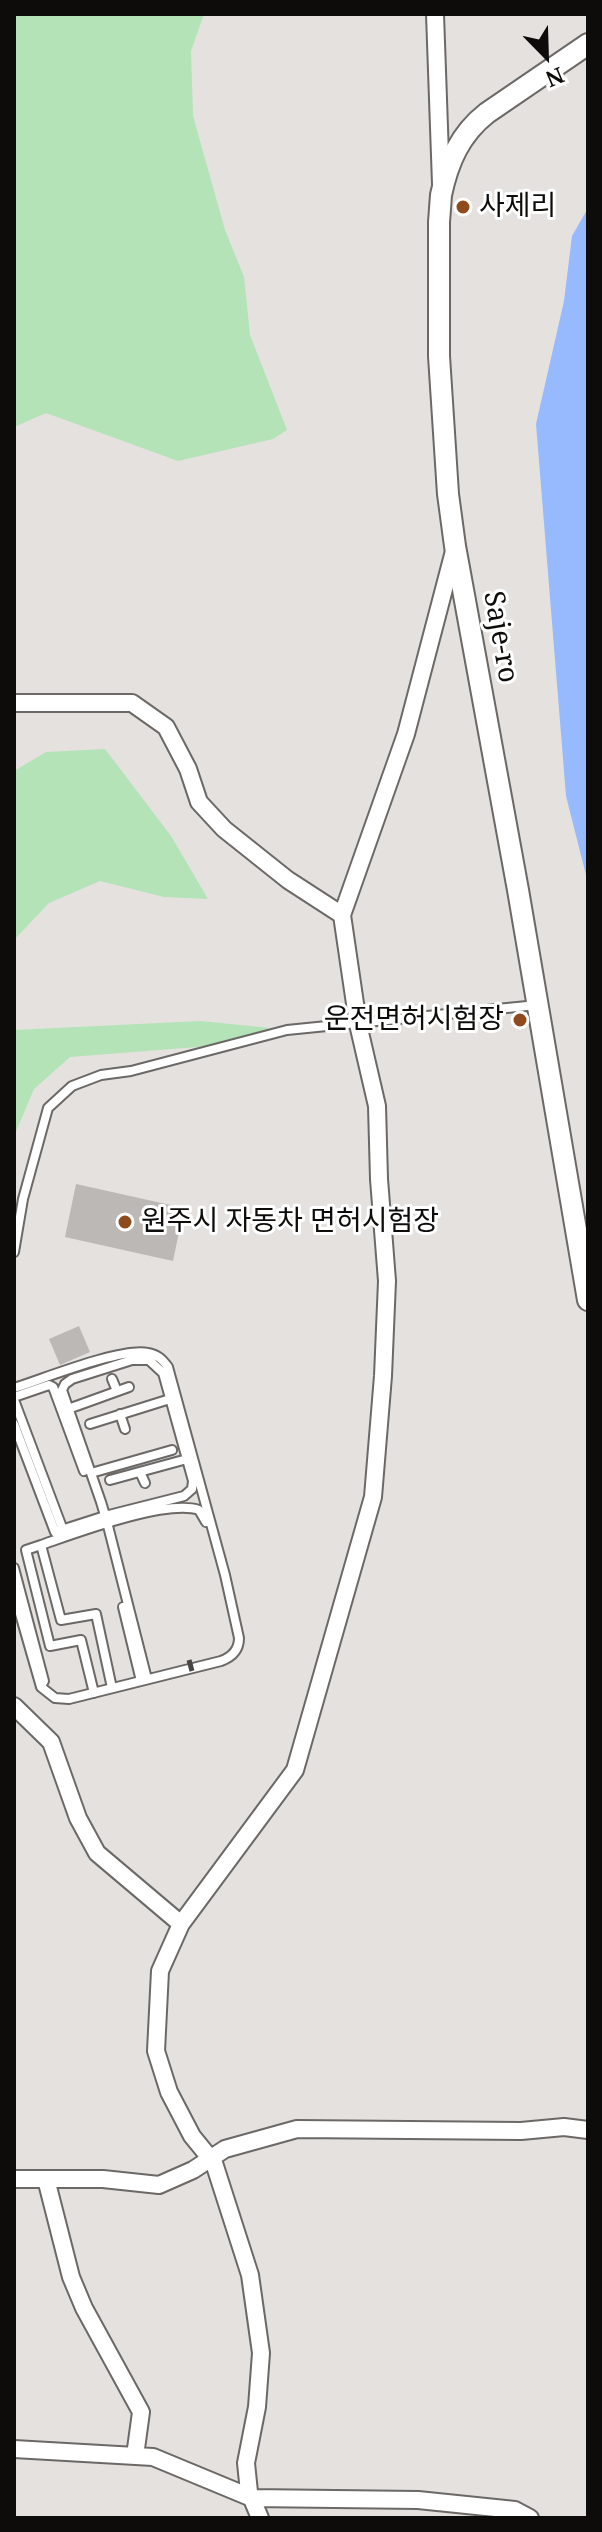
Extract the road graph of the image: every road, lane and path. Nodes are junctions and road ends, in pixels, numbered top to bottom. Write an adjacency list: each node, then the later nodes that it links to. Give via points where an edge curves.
1 (435, 14): 3 (street)
2 (588, 44): 3 (street, Saje-ro, via 476,122 458,145)
3 (441, 195): 4 (street, Saje-ro, via 440,386)
4 (455, 546): 6 (street, via 406,734); 7 (street, Saje-ro)
5 (14, 703): 6 (street, via 132,703 166,727 199,802 224,829)
6 (342, 915): 8 (street)
7 (538, 1005): 8 (lane); 10 (street, Saje-ro)
8 (358, 1024): 9 (lane, via 287,1030 72,1086 48,1108); 38 (street, via 377,1106 387,1281 373,1497 295,1770)
9 (14, 1252)
10 (588, 1300)
11 (112, 1379): 14 (lane)
12 (129, 1387): 14 (lane)
13 (14, 1388): 33 (lane, via 138,1351 152,1353 168,1367 239,1638 226,1659)
14 (117, 1391): 17 (lane)
15 (14, 1398): 28 (lane, via 53,1387); 29 (lane)
16 (170, 1399): 17 (lane, via 160,1369 140,1359 67,1381 62,1390); 18 (lane); 23 (lane)
17 (68, 1409): 25 (lane)
18 (120, 1414): 20 (lane); 21 (lane)
19 (14, 1424): 29 (lane, via 55,1532)
20 (90, 1424)
21 (125, 1429)
22 (172, 1450): 25 (lane, via 150,1451)
23 (187, 1459): 24 (lane); 28 (lane, via 193,1481 184,1496)
24 (140, 1472): 26 (lane); 27 (lane)
25 (91, 1473): 28 (lane)
26 (110, 1480)
27 (145, 1483)
28 (104, 1520): 29 (lane); 30 (lane); 33 (lane); 33 (lane, via 183,1507 199,1510 217,1564 235,1636 231,1651)
29 (63, 1530)
30 (41, 1545): 35 (lane, via 61,1620 96,1614); 36 (lane, via 26,1550 50,1646 81,1640)
31 (14, 1568): 34 (lane, via 44,1681)
32 (14, 1593): 34 (lane)
33 (144, 1678): 35 (lane)
34 (41, 1687): 36 (lane, via 61,1699)
35 (112, 1688): 36 (lane)
36 (94, 1693)
37 (14, 1706): 38 (street, via 51,1742 78,1818 97,1853)
38 (181, 1924): 40 (street, via 160,1971 156,2051 169,2092)
39 (588, 2130): 40 (street, via 297,2129 225,2149)
40 (211, 2159): 42 (street, via 159,2185); 45 (street, via 250,2275 261,2353 246,2463)
41 (14, 2179): 42 (street)
42 (46, 2179): 44 (street, via 71,2277 141,2412)
43 (14, 2449): 44 (street)
44 (135, 2456): 45 (street, via 153,2457)
45 (252, 2498): 46 (street); 47 (street, via 418,2500 515,2510)
46 (260, 2518)
47 (530, 2518)

